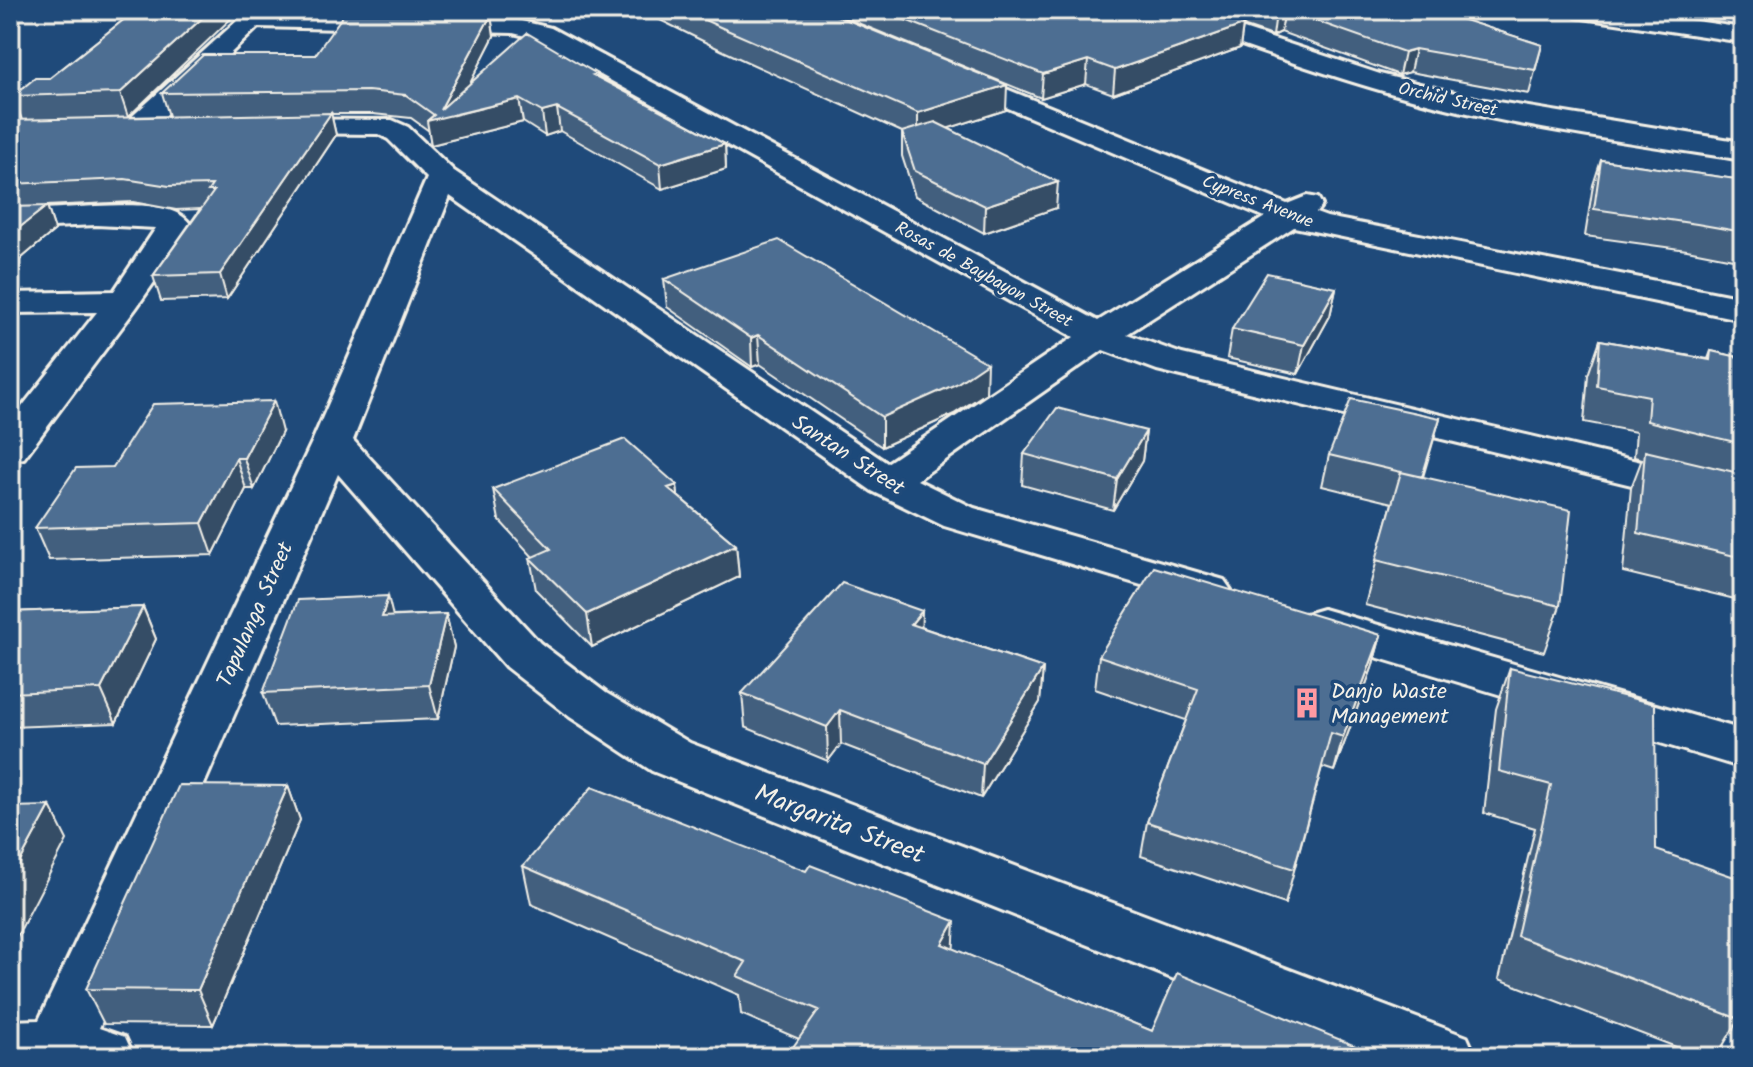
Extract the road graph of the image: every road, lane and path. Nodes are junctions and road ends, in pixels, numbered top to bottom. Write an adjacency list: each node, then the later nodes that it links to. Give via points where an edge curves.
1 (1163, 10): 8 (street, Orchid Street, via 1443,100)
2 (1576, 10): 4 (street)
3 (258, 15): 7 (street, via 121,128); 16 (street, Rosas de Baybayon Street, via 513,26 542,33)
4 (1743, 35)
5 (932, 56): 10 (street, Cypress Avenue)
6 (231, 126): 9 (street, Santan Street, via 382,126 398,133)
7 (184, 127)
8 (1743, 151)
9 (443, 177): 17 (street, Tapulanga Street); 19 (street, Santan Street)
10 (1303, 208): 12 (street, Cypress Avenue); 15 (street, Cypress Avenue, via 1362,236); 16 (street)
11 (10, 220): 13 (street, via 164,217 174,224)
12 (1743, 285)
13 (124, 301): 14 (street); 18 (street)
14 (10, 303)
15 (1743, 309)
16 (1099, 336): 19 (street); 20 (street, Rosas de Baybayon Street, via 1170,362)
17 (332, 442): 24 (street, Tapulanga Street); 25 (street, Margarita Street, via 523,655 588,705 671,757)
18 (10, 449)
19 (887, 482): 21 (street, Santan Street, via 959,517)
20 (1743, 499)
21 (1245, 602)
22 (1291, 615): 23 (street)
23 (1743, 749)
24 (57, 1051)
25 (1444, 1057)

